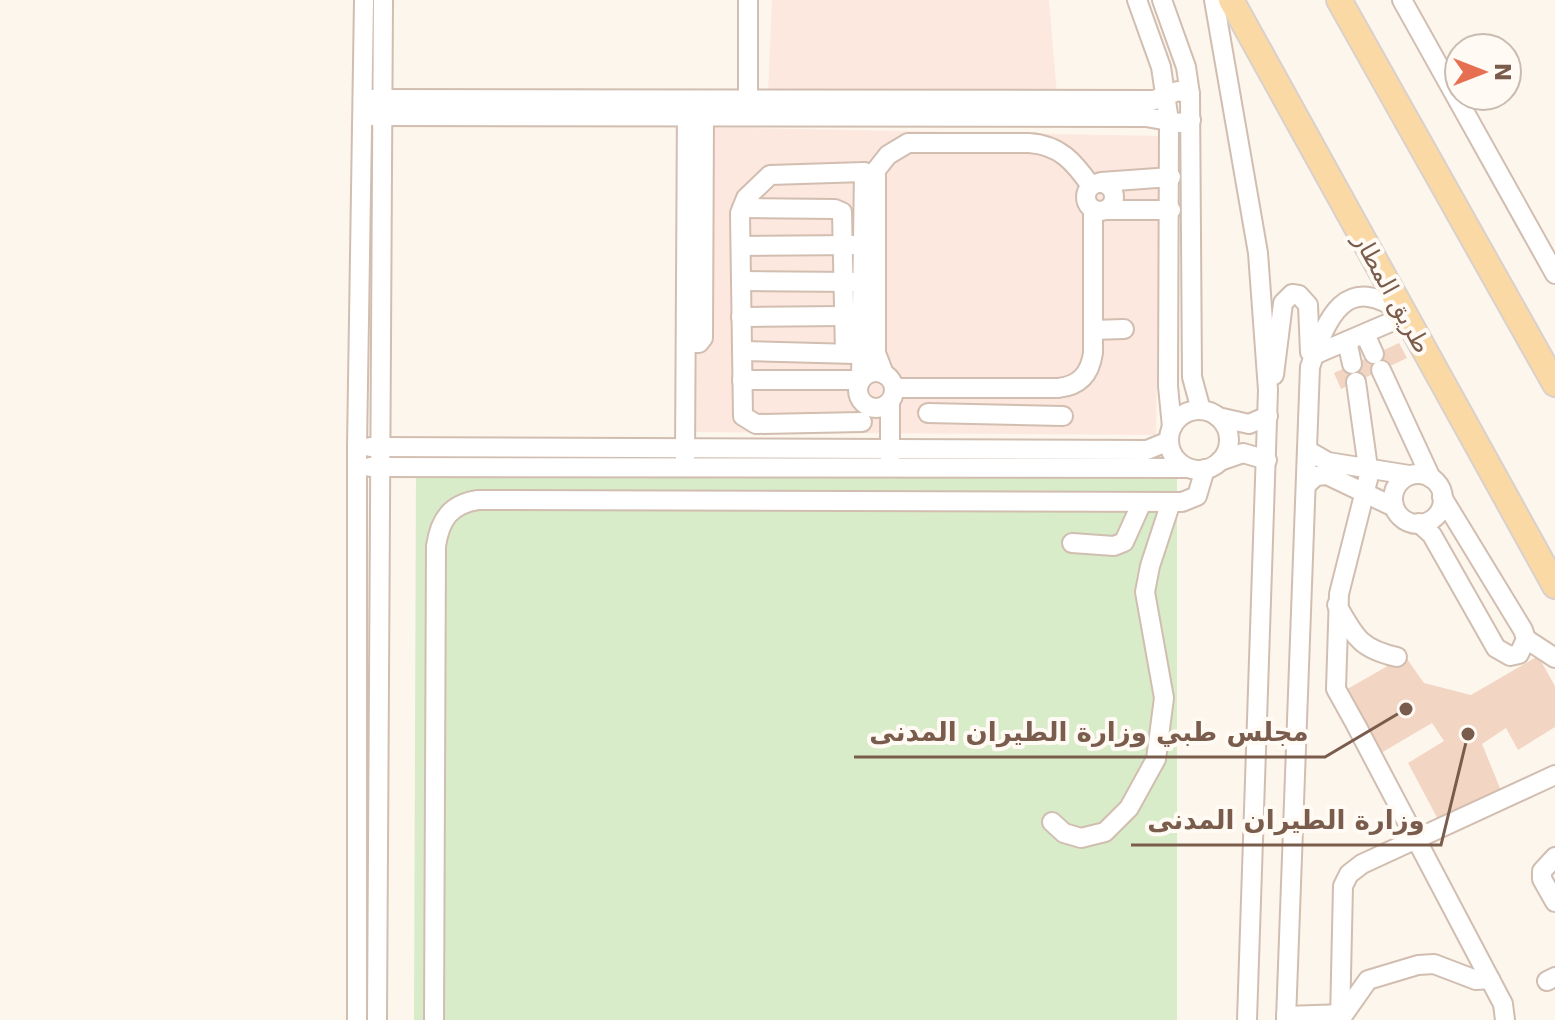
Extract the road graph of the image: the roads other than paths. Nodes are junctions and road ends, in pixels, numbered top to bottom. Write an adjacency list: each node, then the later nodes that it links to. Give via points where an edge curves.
1 (364, 0): 12 (street)
2 (383, 0): 12 (street)
3 (748, 0): 13 (street)
4 (1137, 0): 11 (street)
5 (1162, 0): 10 (street)
6 (1214, 0): 44 (street, via 1258,253)
7 (1231, 0): 29 (main road, طريق المطار)
8 (1339, 0): 40 (main road)
9 (1402, 0): 26 (street)
10 (1190, 94): 11 (street, via 1178,91); 15 (street)
11 (1167, 96): 13 (street); 16 (street)
12 (373, 108): 14 (street); 56 (street); 57 (street)
13 (748, 108): 14 (street); 16 (street)
14 (693, 111): 59 (street)
15 (1191, 120): 16 (street); 50 (street, via 1192,377)
16 (1169, 121): 18 (street)
17 (868, 173): 19 (street, via 908,143 1029,143 1065,154); 20 (street, via 776,173 762,181); 24 (street, via 877,179)
18 (1171, 177): 19 (street); 22 (street)
19 (1096, 184): 21 (street, via 1086,195)
20 (742, 208): 23 (street, via 839,210 844,215); 25 (street)
21 (1099, 210): 22 (street); 33 (street)
22 (1171, 210): 55 (street)
23 (844, 245): 24 (street); 25 (street); 28 (street)
24 (870, 245): 28 (street); 41 (street, via 876,353)
25 (741, 246): 27 (street)
26 (1555, 274)
27 (741, 281): 28 (street); 31 (street)
28 (854, 282): 30 (street); 36 (street)
29 (1404, 315): 34 (street); 37 (street, via 1378,298 1345,302 1326,321); 77 (main road, طريق المطار)
30 (844, 316): 31 (street); 36 (street)
31 (741, 317): 35 (street)
32 (1124, 329): 33 (street)
33 (1093, 330): 43 (street, via 1092,362 1084,377 1065,388)
34 (1356, 338): 37 (street); 45 (street, via 1378,362); 47 (street, via 1354,373)
35 (742, 351): 36 (street); 38 (street)
36 (854, 354): 39 (street)
37 (1312, 361): 44 (street, via 1308,305 1292,294 1283,303 1277,362); 58 (street)
38 (742, 380): 39 (street); 54 (street, via 742,412 752,423)
39 (861, 380): 41 (street, via 874,372); 46 (street)
40 (1555, 384)
41 (889, 388): 42 (street); 46 (street, via 872,408); 61 (street)
42 (950, 388): 43 (street); 49 (street)
43 (1032, 388): 51 (street)
44 (1268, 390): 53 (street)
45 (1393, 395): 47 (street, via 1381,393); 68 (street)
46 (861, 402): 54 (street)
47 (1360, 406): 66 (street)
48 (928, 413): 49 (street)
49 (951, 414): 51 (street)
50 (1210, 414): 53 (street, via 1249,424); 55 (street, via 1184,414); 63 (street, via 1228,434 1226,453)
51 (1032, 415): 52 (street)
52 (1063, 416)
53 (1268, 416): 62 (street)
54 (862, 422): 60 (street)
55 (1171, 434): 61 (street, via 1147,450); 63 (street, via 1174,457)
56 (357, 447): 57 (street); 64 (street)
57 (381, 447): 59 (street); 65 (street)
58 (1307, 450): 66 (street, via 1321,460); 69 (street)
59 (686, 458): 60 (street); 65 (street)
60 (862, 458): 61 (street)
61 (890, 458): 63 (street)
62 (1267, 460): 63 (street, via 1243,453); 93 (street)
63 (1204, 466): 73 (street, via 1197,496)
64 (357, 467): 65 (street); 90 (street)
65 (381, 467): 91 (street)
66 (1369, 469): 67 (street); 70 (street)
67 (1409, 475): 68 (street); 74 (street, via 1397,485)
68 (1431, 478): 71 (street)
69 (1306, 485): 70 (street, via 1327,475); 89 (street)
70 (1366, 493): 74 (street); 78 (street)
71 (1442, 497): 75 (street, via 1438,512); 79 (street)
72 (1142, 502): 73 (street); 76 (street, via 1124,542); 92 (street, via 478,500 453,508 444,518 436,546)
73 (1171, 502): 83 (street, via 1145,592 1164,698 1156,759 1137,796 1105,832 1072,836)
74 (1394, 507): 75 (street, via 1404,519)
75 (1419, 523): 79 (street, via 1432,535 1496,648 1510,656 1524,647)
76 (1072, 543)
77 (1555, 586)
78 (1337, 605): 80 (street, via 1360,643); 84 (street, via 1337,696)
79 (1526, 639): 81 (street)
80 (1397, 657)
81 (1555, 658)
82 (1555, 775): 84 (street)
83 (1052, 822)
84 (1416, 841): 87 (street); 88 (street, via 1362,864 1343,886)
85 (1555, 857): 86 (street, via 1542,871)
86 (1555, 902)
87 (1490, 979): 88 (street, via 1476,980 1434,964 1418,965 1368,980); 94 (street)
88 (1340, 1017): 89 (street)
89 (1286, 1018)
90 (357, 1020)
91 (377, 1020)
92 (434, 1020)
93 (1247, 1020)
94 (1505, 1020)

